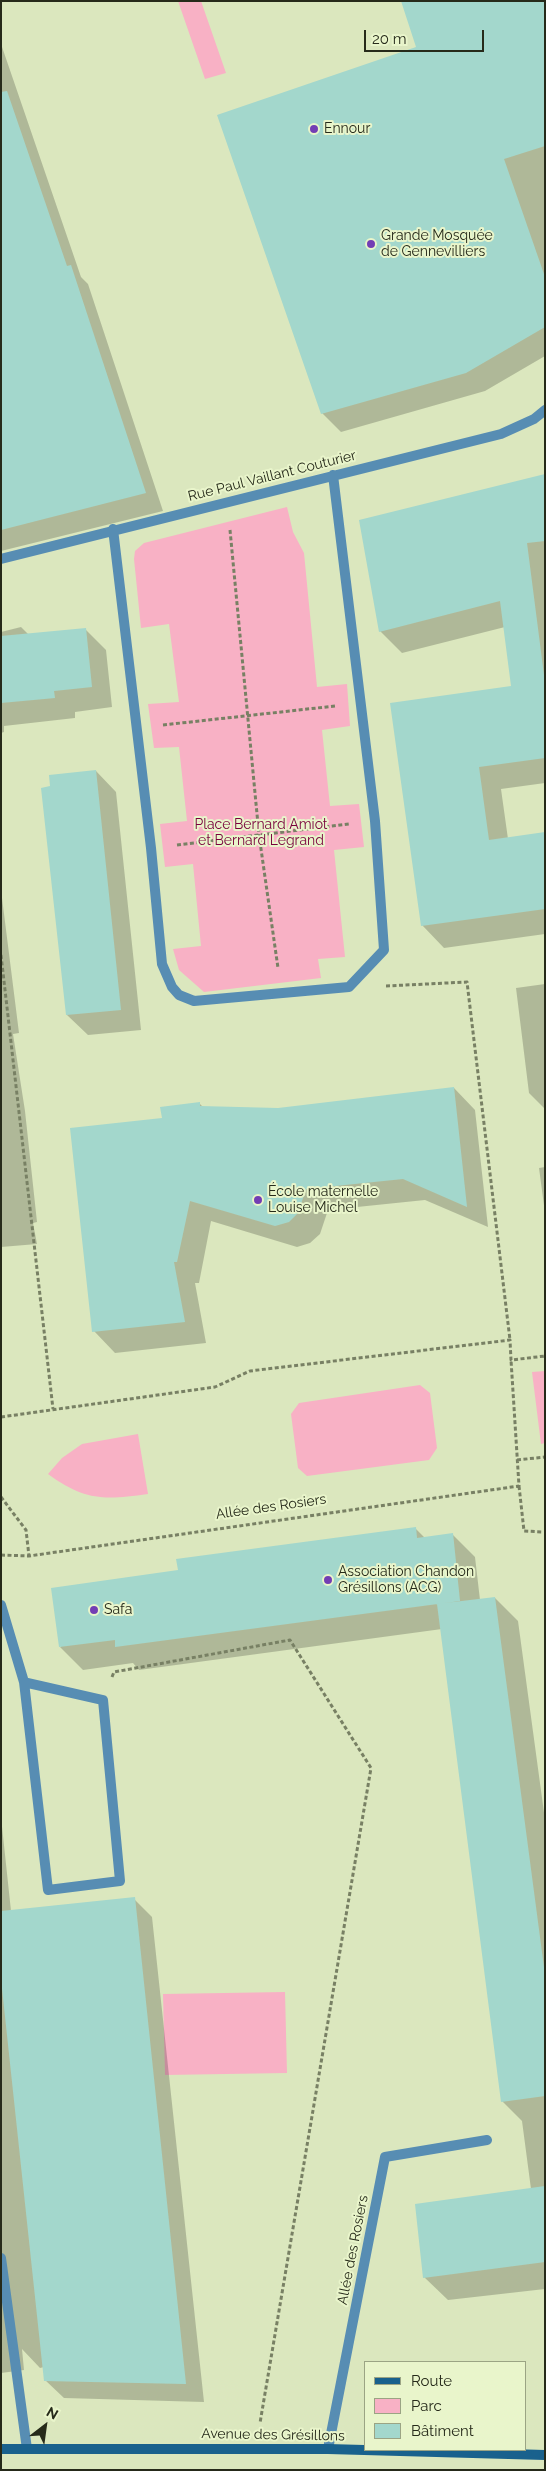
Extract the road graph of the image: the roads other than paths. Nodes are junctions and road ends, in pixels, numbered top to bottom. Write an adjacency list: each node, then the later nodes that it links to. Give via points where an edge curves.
1 (545, 410): 2 (street, Rue Paul Vaillant Couturier, via 502,434)
2 (333, 475): 3 (street, Rue Paul Vaillant Couturier); 3 (street, via 375,821 384,950 349,987 194,1001 179,995 172,986 162,964)
3 (113, 529): 4 (street, Rue Paul Vaillant Couturier)
4 (1, 559)
5 (1, 1605): 6 (street)
6 (24, 1682): 6 (street, via 48,1890 120,1881 103,1700)
7 (486, 2140): 11 (street, Allée des Rosiers, via 385,2157)
8 (1, 2258): 10 (street)
9 (1, 2449): 10 (main road, Avenue des Grésillons)
10 (27, 2449): 11 (main road, Avenue des Grésillons)
11 (328, 2449): 12 (main road, Avenue des Grésillons)
12 (364, 2450)
13 (390, 2451): 14 (main road, Avenue des Grésillons)
14 (545, 2456)

